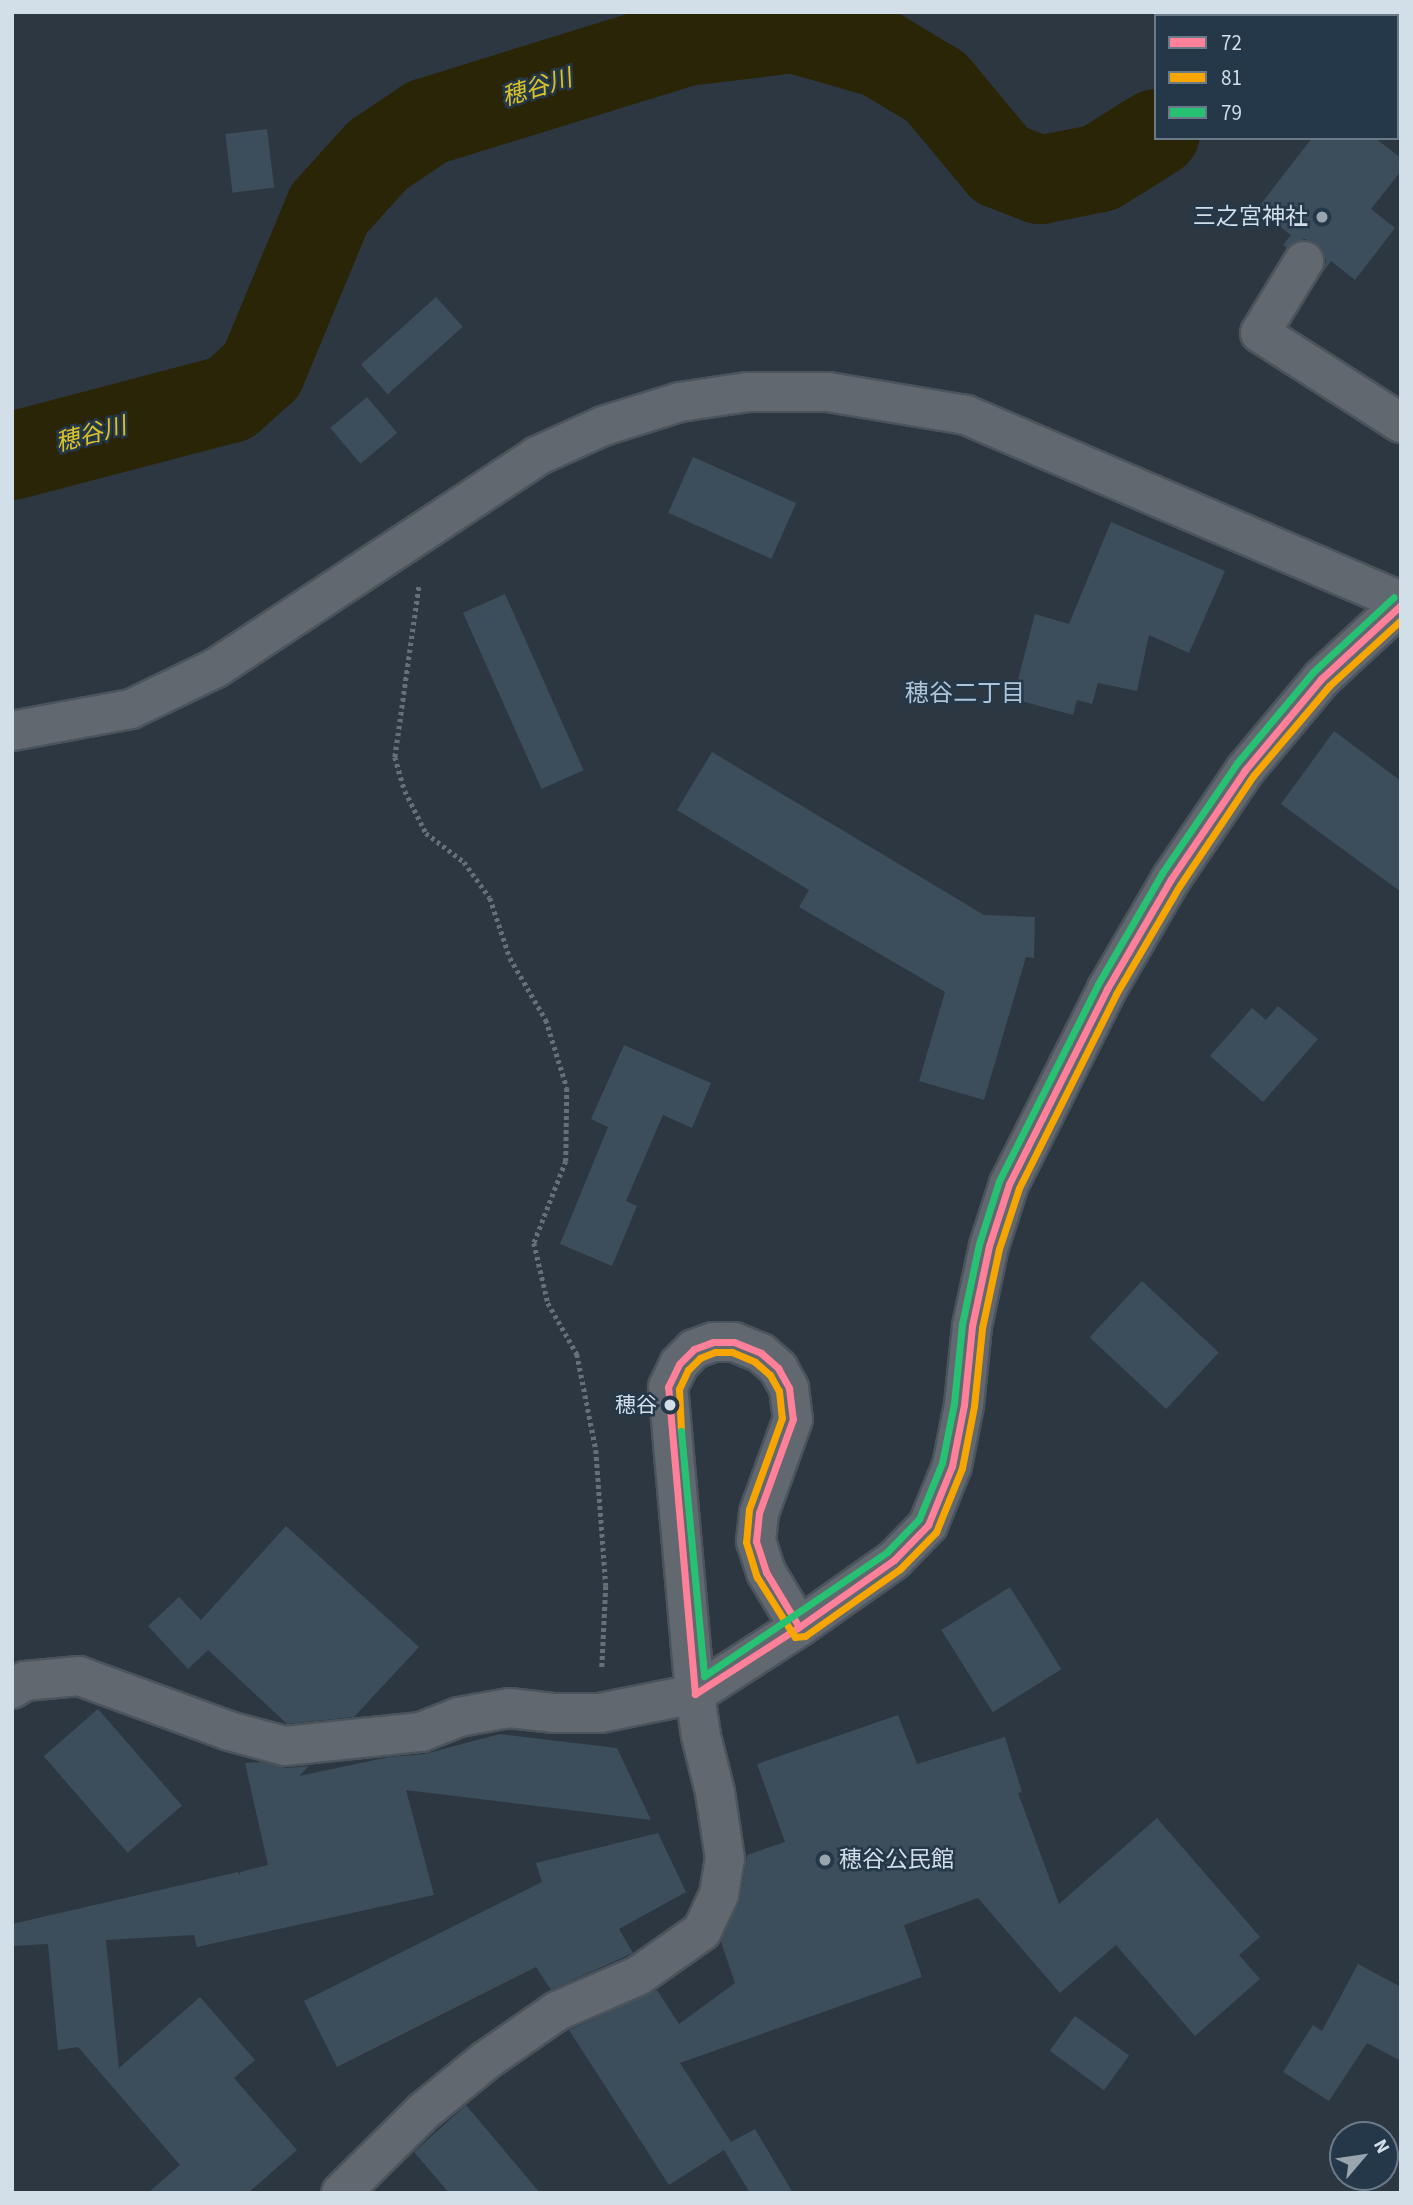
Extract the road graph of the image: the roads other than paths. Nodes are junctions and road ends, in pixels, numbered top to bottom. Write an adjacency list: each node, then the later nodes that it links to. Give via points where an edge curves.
1 (1304, 261): 2 (street, via 1260,333)
2 (1401, 423)
3 (1401, 603): 4 (street, via 966,415 828,392 748,391 680,402 603,426 537,456 216,668 131,709); 5 (street, via 1321,680 1245,770 1171,879 1107,989 1009,1184 975,1312 951,1466 928,1525 894,1560)
4 (12, 731)
5 (799, 1627): 7 (street); 7 (street, via 766,1572 756,1541 759,1513 793,1419 789,1388 778,1368 761,1353 734,1342 713,1342 694,1349 668,1387)
6 (12, 1689): 7 (street, via 25,1681 79,1676 229,1731 285,1746 421,1732 459,1717 509,1708 600,1713)
7 (695, 1694): 8 (street, via 724,1859 719,1895 702,1931 638,1976 557,2011 485,2061 424,2111)
8 (341, 2193)

